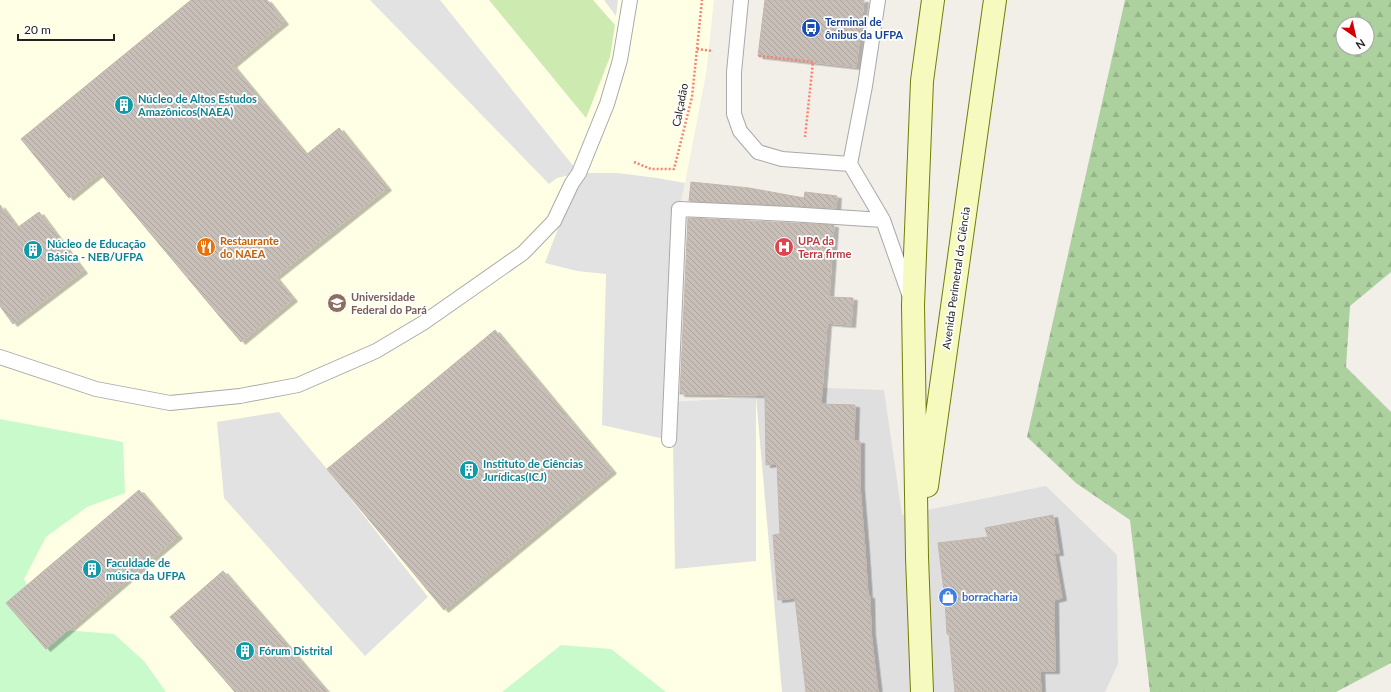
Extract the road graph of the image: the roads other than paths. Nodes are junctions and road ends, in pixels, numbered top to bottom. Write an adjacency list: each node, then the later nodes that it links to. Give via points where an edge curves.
1 (630, 0): 9 (lane, via 620,60 606,104 579,173 572,182 554,221 523,253 423,323 376,351 298,386 240,396 170,403 96,389)
2 (741, 0): 6 (lane, via 734,72 734,114 740,131 758,152 782,159)
3 (878, 0): 6 (lane)
4 (933, 0): 8 (main road, Avenida Perimetral da Ciência, via 922,81)
5 (995, 0): 11 (main road, Avenida Perimetral da Ciência)
6 (850, 164): 7 (lane)
7 (883, 220): 8 (lane); 10 (lane, via 679,209)
8 (913, 305): 11 (main road, Avenida Perimetral da Ciência)
9 (0, 357)
10 (669, 440)
11 (917, 557): 12 (main road, Avenida Perimetral da Ciência)
12 (922, 692)

